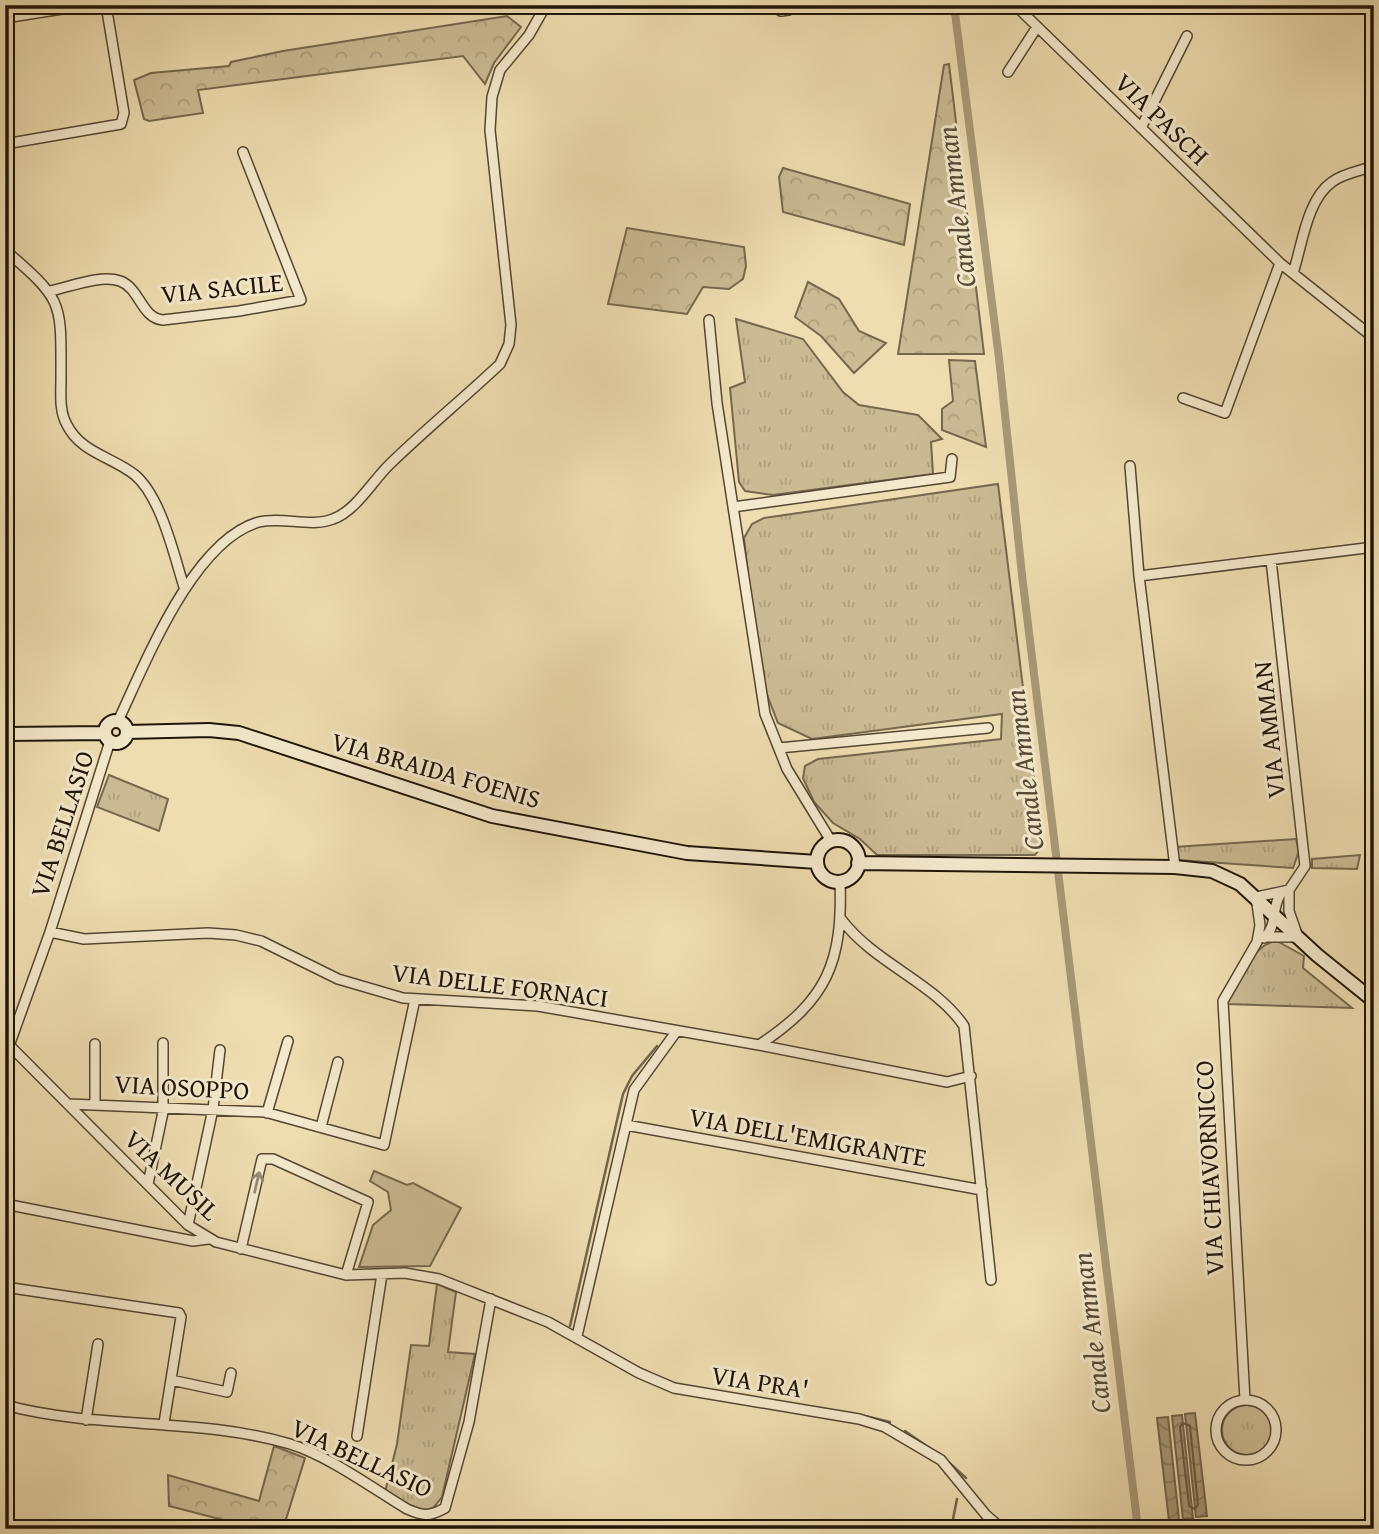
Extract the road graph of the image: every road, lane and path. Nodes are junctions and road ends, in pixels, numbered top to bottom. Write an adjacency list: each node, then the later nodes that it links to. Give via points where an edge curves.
1 (87, 5): 7 (street)
2 (106, 5): 12 (street, via 124,113 121,124)
3 (546, 5): 28 (street, via 500,70 492,97 490,130 511,326 500,364 334,519 258,522 221,547)
4 (771, 5): 5 (street, via 780,11)
5 (792, 5)
6 (1015, 5): 8 (street, VIA PASCH)
7 (5, 18)
8 (1037, 27): 10 (street); 11 (street, VIA PASCH)
9 (1187, 36): 11 (street)
10 (1009, 72)
11 (1141, 128): 16 (street, VIA PASCH)
12 (5, 144)
13 (243, 152): 18 (street, VIA SACILE, via 300,300 163,320 150,315 129,285 119,280)
14 (1374, 166): 17 (street, via 1325,187 1313,208)
15 (5, 250): 18 (street)
16 (1280, 263): 17 (street, VIA PASCH); 21 (street, via 1225,413)
17 (1293, 273): 20 (street, VIA PASCH)
18 (50, 291): 28 (street, via 61,323 61,405 67,426 95,453 140,481 160,516)
19 (709, 320): 24 (street)
20 (1374, 338)
21 (1183, 398)
22 (952, 459): 24 (street, via 950,477)
23 (1130, 466): 27 (street)
24 (733, 507): 33 (street, via 765,714)
25 (1374, 548): 26 (street)
26 (1271, 560): 27 (street); 39 (street, VIA AMMAN, via 1306,866)
27 (1139, 576): 37 (street)
28 (184, 587): 29 (street)
29 (123, 727): 32 (street, via 108,725); 32 (street, via 122,742); 35 (street, VIA BRAIDA FOENIS, via 239,733 492,816 687,853)
30 (988, 728): 33 (street)
31 (5, 734): 32 (street)
32 (108, 737): 46 (street, VIA BELLASIO)
33 (779, 748): 34 (street)
34 (831, 841): 35 (street, via 820,850); 36 (street, via 850,844)
35 (817, 862): 38 (street, via 822,875)
36 (858, 863): 37 (street); 38 (street, via 852,876)
37 (1175, 867): 41 (street, via 1222,875)
38 (840, 881): 44 (street)
39 (1289, 890): 40 (street); 42 (street, VIA AMMAN)
40 (1280, 895): 41 (street); 43 (street, via 1274,905)
41 (1256, 897): 43 (street); 45 (street, VIA CHIAVORNICCO)
42 (1288, 902): 43 (street); 48 (street, VIA AMMAN)
43 (1276, 916): 45 (street); 47 (street); 48 (street)
44 (841, 919): 57 (street, via 827,981 792,1024); 61 (street, via 857,941 952,1009 964,1026)
45 (1260, 925): 49 (street, VIA CHIAVORNICCO)
46 (50, 932): 50 (street, VIA DELLE FORNACI, via 84,939 236,935 261,940 338,979); 53 (street, VIA BELLASIO)
47 (1267, 937): 48 (street); 49 (street)
48 (1298, 937): 51 (street)
49 (1256, 942): 84 (street, VIA CHIAVORNICCO, via 1223,1001)
50 (415, 999): 52 (street, VIA DELLE FORNACI, via 538,1006); 68 (street, VIA OSOPPO, via 384,1145)
51 (1374, 1001)
52 (676, 1032): 57 (street, VIA DELLE FORNACI); 67 (street, via 634,1090)
53 (9, 1039): 59 (street, VIA BELLASIO); 62 (street, VIA MUSIL)
54 (288, 1041): 66 (street, VIA OSOPPO)
55 (163, 1043): 64 (street)
56 (95, 1044): 63 (street, VIA OSOPPO)
57 (759, 1045): 61 (street, VIA DELLE FORNACI, via 947,1082)
58 (220, 1049): 65 (street)
59 (5, 1057)
60 (338, 1062): 68 (street)
61 (971, 1076): 70 (street)
62 (69, 1104): 63 (street, VIA OSOPPO); 69 (street, VIA MUSIL)
63 (95, 1105): 64 (street, VIA OSOPPO)
64 (163, 1107): 65 (street, VIA OSOPPO); 69 (street)
65 (214, 1109): 66 (street, VIA OSOPPO); 72 (street)
66 (267, 1113): 68 (street, VIA OSOPPO)
67 (626, 1125): 70 (street, VIA DELL'EMIGRANTE); 80 (street)
68 (321, 1127)
69 (148, 1184): 72 (street, VIA MUSIL)
70 (982, 1190): 77 (street)
71 (5, 1204): 73 (street, via 193,1241)
72 (188, 1225): 73 (street, VIA MUSIL)
73 (208, 1239): 74 (street, VIA MUSIL)
74 (241, 1248): 76 (street, VIA MUSIL); 76 (street, one-way to 76, via 262,1159 273,1159 368,1202)
75 (382, 1274): 76 (street, VIA MUSIL); 79 (street, VIA MUSIL, via 425,1275); 88 (street)
76 (346, 1275)
77 (991, 1280)
78 (5, 1287): 83 (street, via 179,1313)
79 (491, 1299): 80 (street, VIA PRA'); 87 (street, VIA BELLASIO, via 462,1447 445,1508 432,1515 407,1509 294,1446)
80 (577, 1336): 90 (street, VIA PRA', via 674,1388 871,1421 894,1431 941,1460)
81 (98, 1344): 86 (street)
82 (231, 1373): 83 (street, via 227,1392)
83 (172, 1380): 87 (street)
84 (1245, 1401): 84 (street, via 1226,1409 1216,1431 1227,1453 1248,1460 1269,1450 1276,1427 1266,1408)
85 (5, 1405): 86 (street, VIA BELLASIO)
86 (86, 1420): 87 (street, VIA BELLASIO)
87 (164, 1423)
88 (357, 1436)
89 (1374, 1521): 91 (street)
90 (1002, 1529)
91 (1372, 1529)

